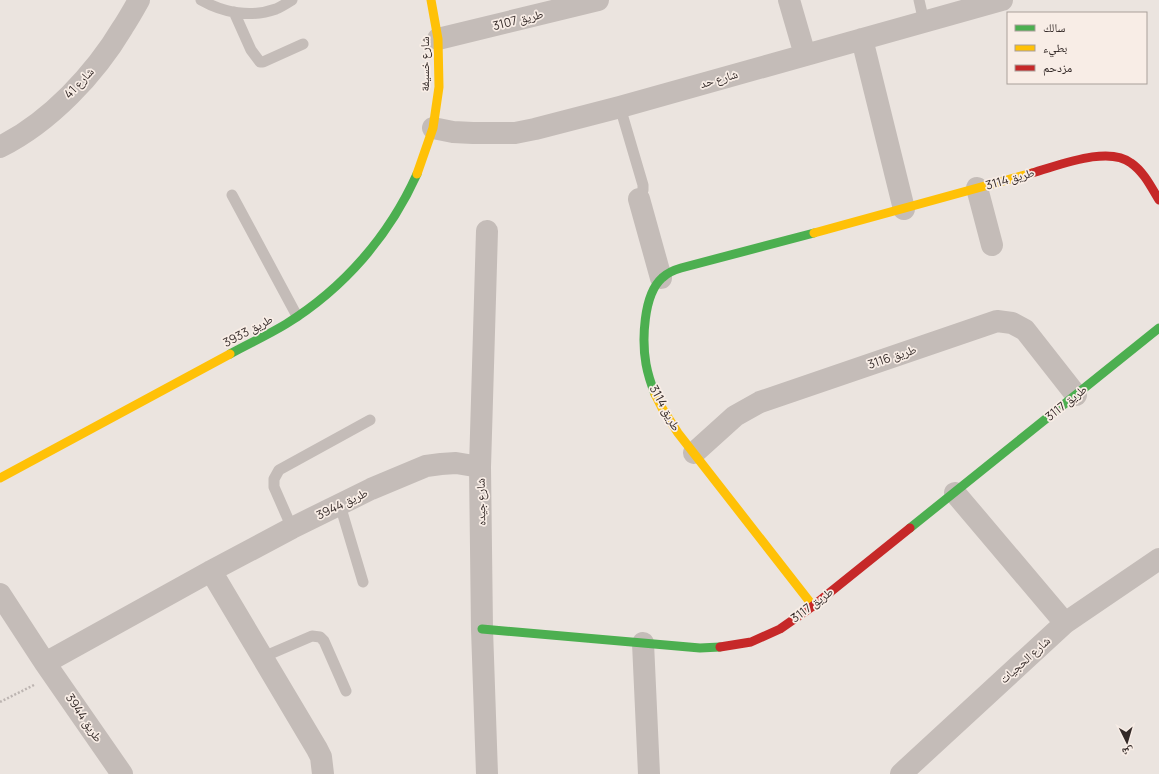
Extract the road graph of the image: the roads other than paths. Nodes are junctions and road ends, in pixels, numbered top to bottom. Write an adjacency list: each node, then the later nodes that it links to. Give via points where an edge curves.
1 (138, 0): 17 (street, شارع 41, via 112,45 84,81 50,113 13,141)
2 (201, 0): 9 (lane, via 211,6)
3 (292, 0): 9 (lane, via 276,9 259,13)
4 (432, 0): 11 (street, شارع خسيفة)
5 (598, 0): 11 (street, طريق 3107)
6 (789, 0): 14 (street)
7 (918, 0): 10 (lane)
8 (998, 0): 10 (street, شارع حد)
9 (234, 12): 13 (lane, via 251,50 260,62)
10 (924, 22): 12 (street, شارع حد)
11 (438, 39): 16 (street, شارع خسيفة, via 439,87)
12 (862, 40): 14 (street, شارع حد); 22 (street)
13 (303, 44)
14 (806, 55): 15 (street, شارع حد)
15 (620, 107): 16 (street, شارع حد, via 515,133 473,134); 20 (lane, via 643,185)
16 (433, 128): 26 (street, طريق 3933, via 417,175 393,220 363,260 327,295)
17 (0, 147)
18 (977, 188): 21 (street, طريق 3114, via 1104,155 1130,161 1143,172); 22 (street, طريق 3114); 24 (street)
19 (232, 195): 26 (lane)
20 (639, 199): 25 (street)
21 (1159, 200)
22 (904, 209): 25 (street, طريق 3114, via 681,268 671,271)
23 (487, 231): 31 (street, شارع جيده)
24 (992, 245)
25 (662, 278): 30 (street, طريق 3114, via 651,294 644,328 646,364 657,398)
26 (297, 316): 32 (street, طريق 3933)
27 (1159, 328): 28 (street, طريق 3117)
28 (1076, 395): 30 (street, طريق 3116, via 1025,330 1019,325 997,321 760,402 735,416); 33 (street, طريق 3117)
29 (370, 420): 35 (lane, via 279,470 274,479 274,487)
30 (694, 453): 40 (street, طريق 3114)
31 (480, 467): 34 (street, طريق 3944, via 456,463 426,466 377,486); 42 (street, شارع جيده)
32 (0, 478)
33 (955, 493): 40 (street, طريق 3117); 41 (street)
34 (340, 505): 35 (street, طريق 3944); 38 (lane)
35 (292, 528): 37 (street, طريق 3944)
36 (1159, 559): 41 (street, شارع الحجيات)
37 (211, 571): 44 (street); 45 (street, طريق 3944)
38 (363, 582)
39 (0, 594): 45 (street, طريق 3944)
40 (813, 606): 43 (street, طريق 3117, via 780,629 761,639 741,645 700,648)
41 (1065, 623): 47 (street, شارع الحجيات)
42 (482, 629): 43 (street, طريق 3117); 50 (street, شارع جيده)
43 (643, 643): 51 (street)
44 (263, 657): 46 (lane, via 312,636 320,637); 49 (street, via 317,749 321,757)
45 (50, 669): 48 (street, طريق 3944)
46 (346, 691)
47 (909, 771)
48 (122, 774)
49 (323, 774)
50 (487, 774)
51 (650, 774)

